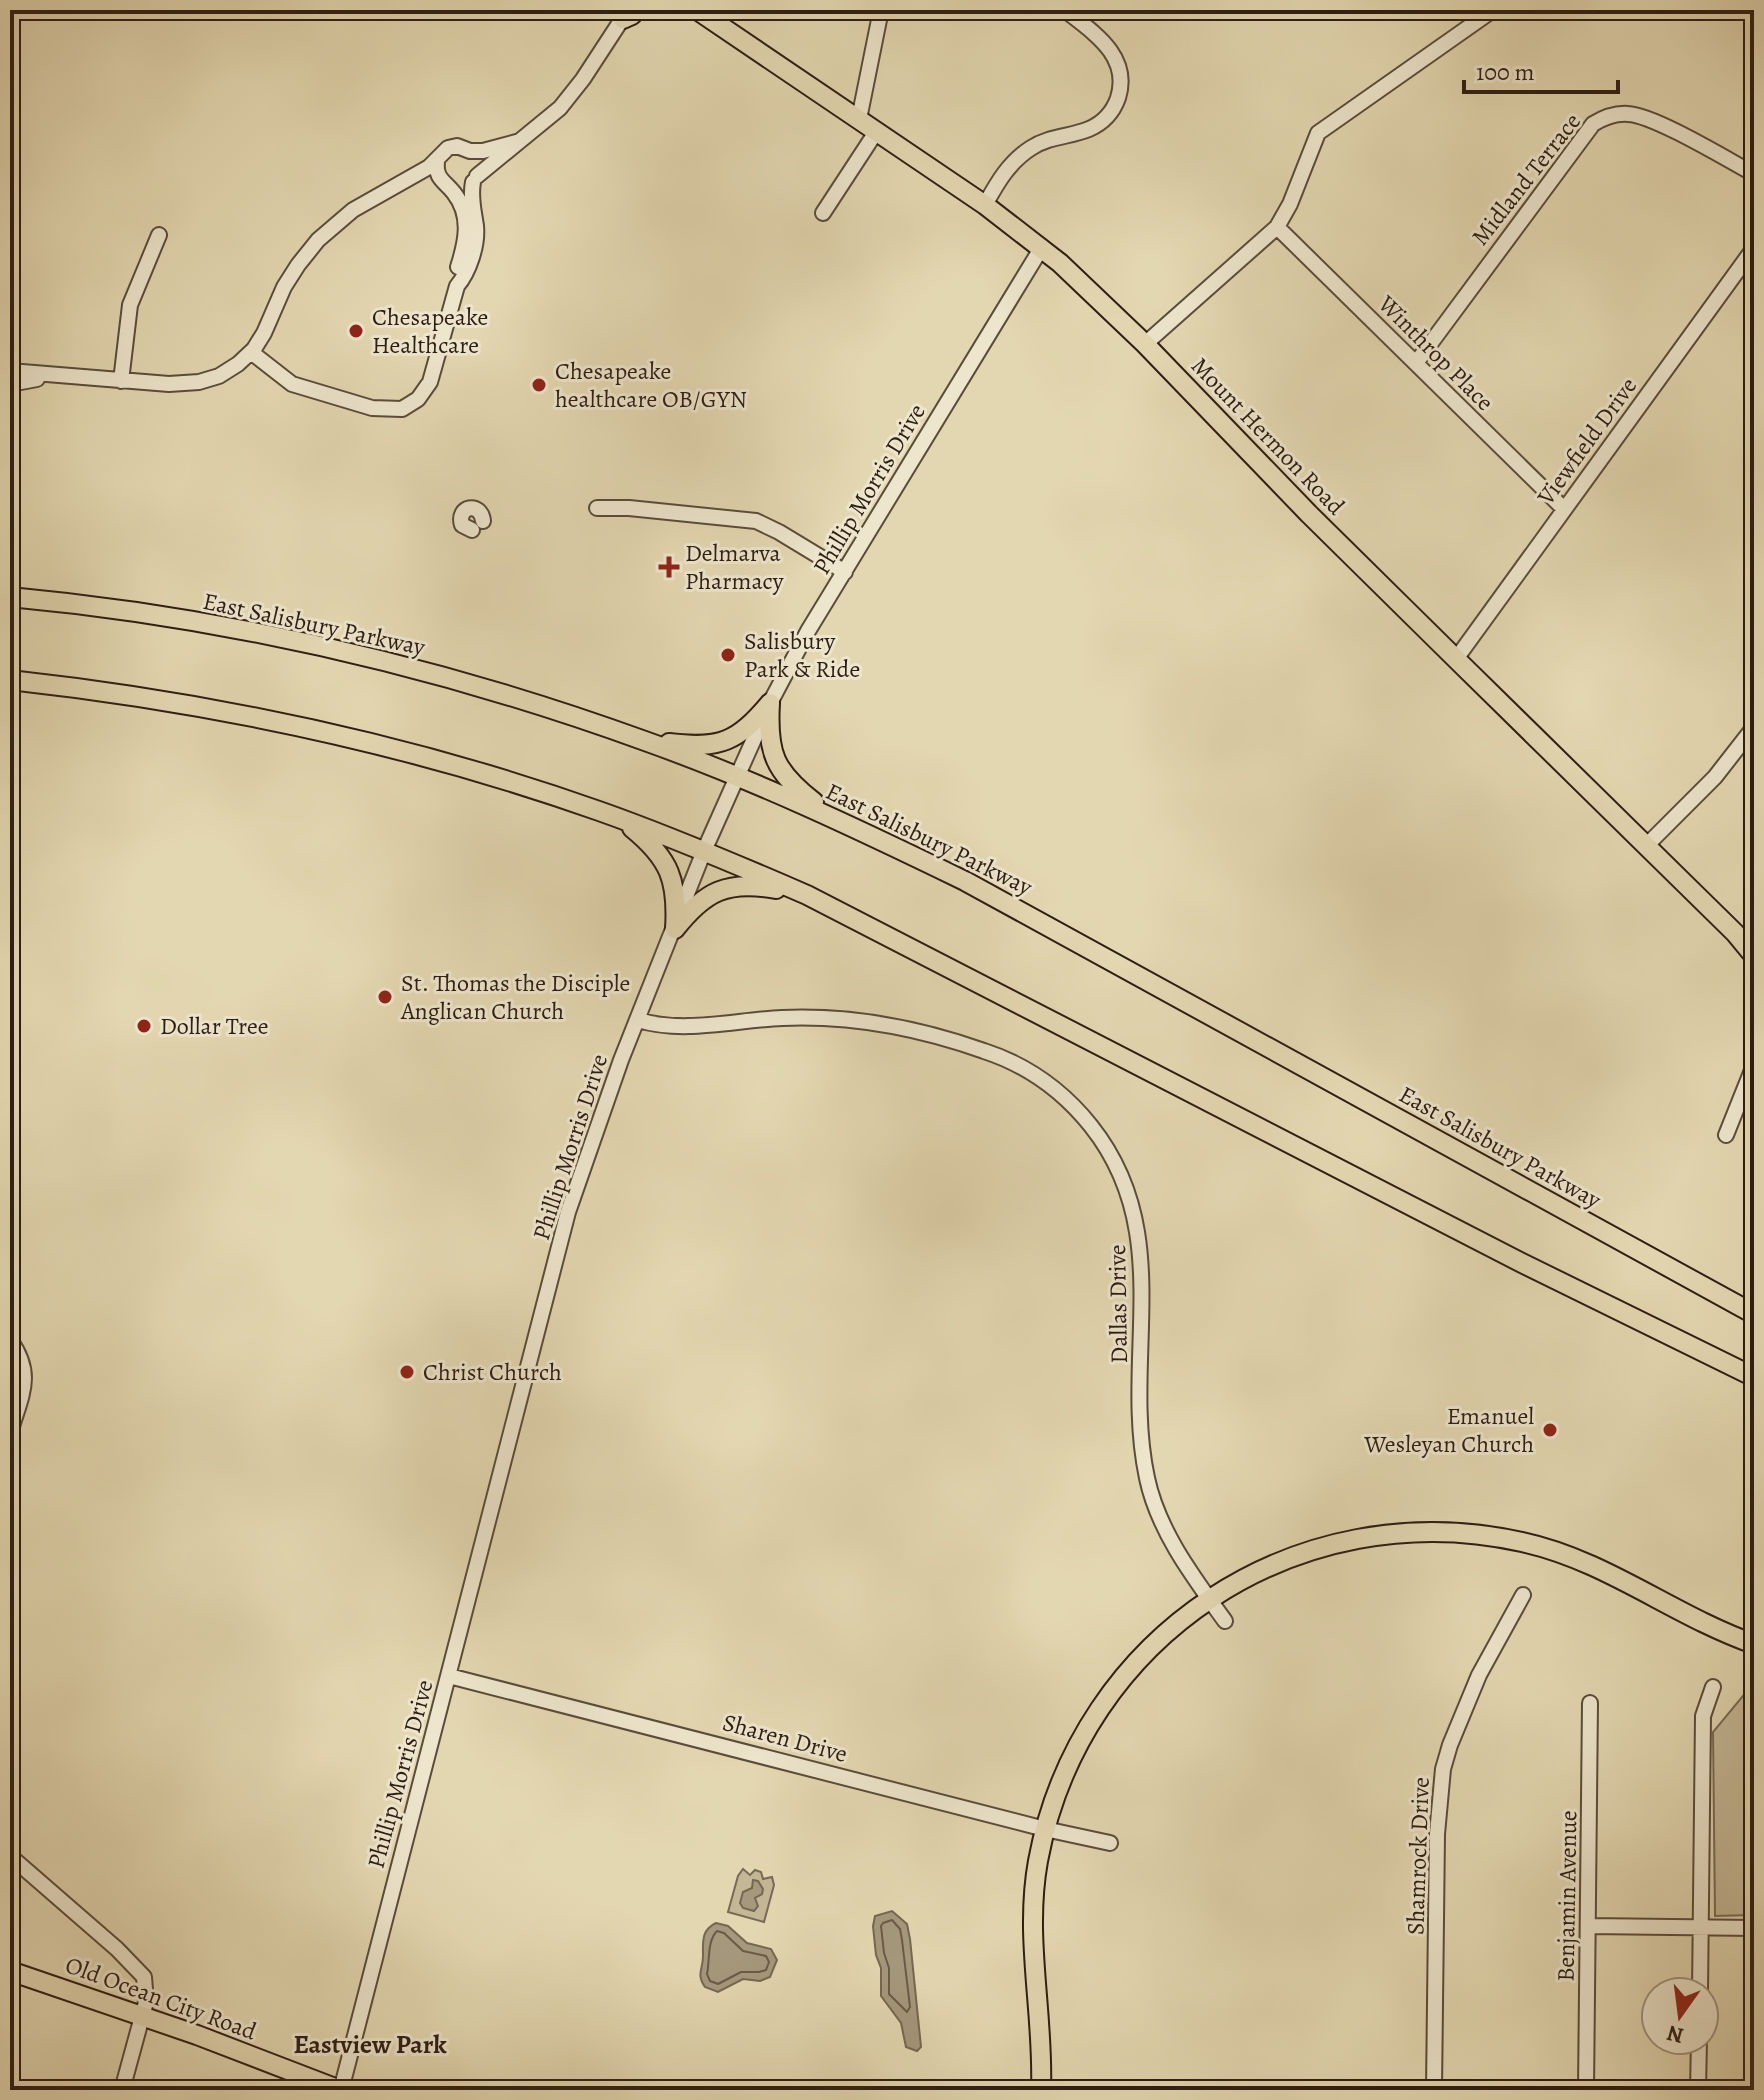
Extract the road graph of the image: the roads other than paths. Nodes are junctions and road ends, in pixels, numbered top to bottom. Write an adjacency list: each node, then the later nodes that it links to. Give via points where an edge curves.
1 (697, 10): 6 (main road, Mount Hermon Road)
2 (881, 10): 6 (street)
3 (1065, 10): 15 (street, via 1101,39 1118,63 1121,83 1115,106 1101,123 1022,154)
4 (1493, 10): 17 (street, via 1318,133)
5 (629, 13): 8 (street, via 567,99)
6 (859, 119): 7 (main road, Mount Hermon Road)
7 (876, 132): 15 (main road, Mount Hermon Road); 16 (street)
8 (520, 141): 9 (street); 12 (street)
9 (470, 151): 10 (street, via 448,148); 12 (street, via 478,162)
10 (437, 162): 13 (street, via 437,176); 14 (street)
11 (1754, 174): 24 (street, Midland Terrace, via 1633,114 1601,119)
12 (475, 179): 13 (street, via 461,189); 21 (street, via 471,198 476,241)
13 (445, 184): 14 (street); 21 (street, via 459,200 466,225)
14 (390, 189): 23 (street, via 353,210 318,240 284,287)
15 (985, 205): 19 (main road, Mount Hermon Road)
16 (823, 213)
17 (1277, 227): 22 (street); 24 (street, Winthrop Place)
18 (159, 235): 27 (street, via 130,305)
19 (1042, 247): 22 (main road, Mount Hermon Road); 31 (street, Phillip Morris Drive)
20 (1754, 248): 30 (street, Viewfield Drive)
21 (457, 286): 23 (street, via 429,385 402,409 372,408 292,384)
22 (1145, 344): 33 (main road, Mount Hermon Road)
23 (251, 352): 27 (street, via 219,376 199,382)
24 (1416, 363): 30 (street, Winthrop Place)
25 (10, 371): 26 (street)
26 (54, 376): 27 (street); 28 (street)
27 (121, 381)
28 (10, 384)
29 (597, 508): 31 (street, via 756,521)
30 (1564, 509): 33 (street, Viewfield Drive)
31 (845, 572): 35 (street, Phillip Morris Drive)
32 (14, 599): 37 (main road, East Salisbury Parkway, via 179,620 328,649 489,691)
33 (1456, 659): 41 (main road, Mount Hermon Road)
34 (10, 680): 40 (main road, via 179,703 327,734 509,782)
35 (770, 703): 37 (main road, via 738,736 718,744); 38 (street, Phillip Morris Drive); 39 (main road, via 769,738 783,774)
36 (1754, 727): 41 (street, via 1715,777)
37 (646, 741): 38 (main road, East Salisbury Parkway)
38 (737, 776): 39 (main road, East Salisbury Parkway); 42 (street, Phillip Morris Drive)
39 (835, 818): 49 (main road, East Salisbury Parkway, via 965,881)
40 (621, 819): 42 (main road); 44 (main road, via 666,863 676,891)
41 (1647, 845): 45 (main road, Mount Hermon Road)
42 (704, 851): 43 (main road); 44 (street, Phillip Morris Drive)
43 (807, 895): 44 (main road, via 731,887 704,897); 51 (main road)
44 (675, 929): 46 (street, Phillip Morris Drive)
45 (1750, 944)
46 (638, 1020): 54 (street, Dallas Drive, via 672,1027 821,1017 894,1026 1005,1058 1072,1104 1107,1147 1131,1203 1141,1252 1145,1471 1161,1520); 57 (street, Phillip Morris Drive, via 568,1212)
47 (1754, 1065): 48 (street)
48 (1726, 1135)
49 (1754, 1314)
50 (10, 1340): 52 (street, via 25,1368)
51 (1754, 1377)
52 (10, 1433)
53 (1523, 1595): 73 (street, Shamrock Drive, via 1479,1675 1443,1769 1437,1834)
54 (1209, 1599): 55 (street, Dallas Drive); 56 (main road, via 1255,1572 1317,1548 1394,1533 1465,1532 1569,1556); 60 (main road, via 1153,1645 1104,1702 1071,1758)
55 (1225, 1621)
56 (1754, 1644)
57 (449, 1676): 60 (street, Sharen Drive); 71 (street, Phillip Morris Drive)
58 (1713, 1687): 65 (street, via 1703,1716)
59 (1590, 1703): 63 (street, Benjamin Avenue)
60 (1045, 1829): 61 (street, Sharen Drive); 72 (main road, via 1032,1928)
61 (1110, 1843)
62 (10, 1856): 68 (street, via 139,1971 147,1993)
63 (1589, 1926): 65 (street); 74 (street, Benjamin Avenue)
64 (1754, 1928): 65 (street)
65 (1701, 1929): 67 (street)
66 (10, 1971): 68 (main road, Old Ocean City Road)
67 (1700, 1976)
68 (142, 2016): 70 (street); 71 (main road, Old Ocean City Road)
69 (1699, 2056): 75 (street)
70 (122, 2090)
71 (340, 2090)
72 (1041, 2090)
73 (1434, 2090)
74 (1586, 2090)
75 (1698, 2090)

